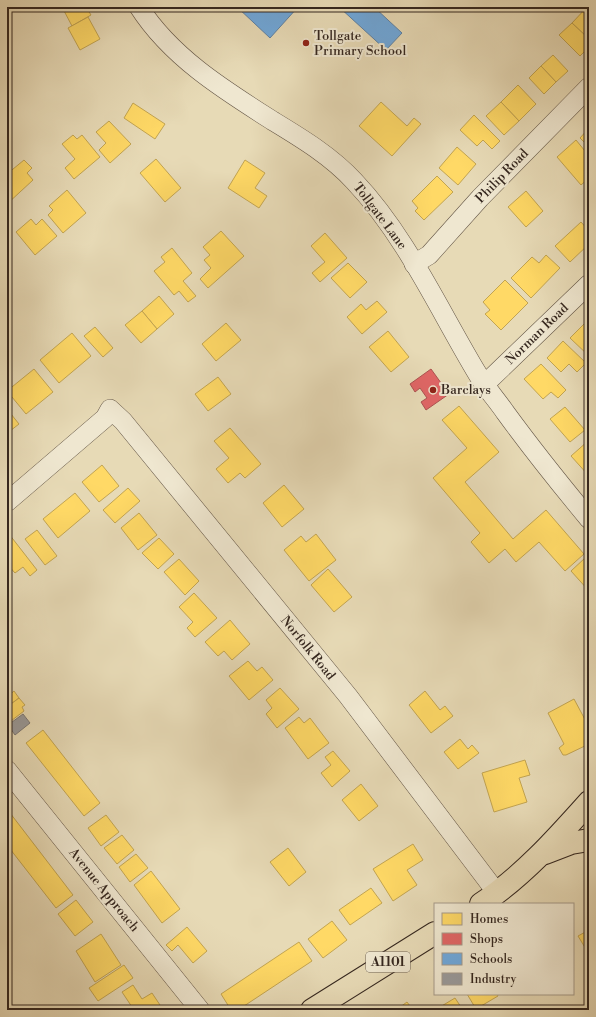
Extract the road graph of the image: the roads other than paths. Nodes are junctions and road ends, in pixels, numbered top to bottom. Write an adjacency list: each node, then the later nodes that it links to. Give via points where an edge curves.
1 (139, 7): 3 (street, Tollgate Lane, via 173,48 194,67 298,137 354,180 397,233)
2 (589, 87): 3 (street, Philip Road, via 480,198 429,255)
3 (414, 264): 5 (street, Tollgate Lane)
4 (589, 284): 5 (street, Norman Road)
5 (485, 384): 7 (street, Tollgate Lane, via 542,463)
6 (7, 502): 12 (street, Norfolk Road, via 104,418 110,409 123,421 348,696)
7 (589, 519)
8 (7, 770): 14 (street, Avenue Approach)
9 (585, 810): 11 (main road)
10 (589, 840): 11 (main road, via 571,843)
11 (544, 853): 12 (main road)
12 (489, 899)
13 (434, 934): 15 (main road, A1101)
14 (200, 1010)
15 (312, 1010)

